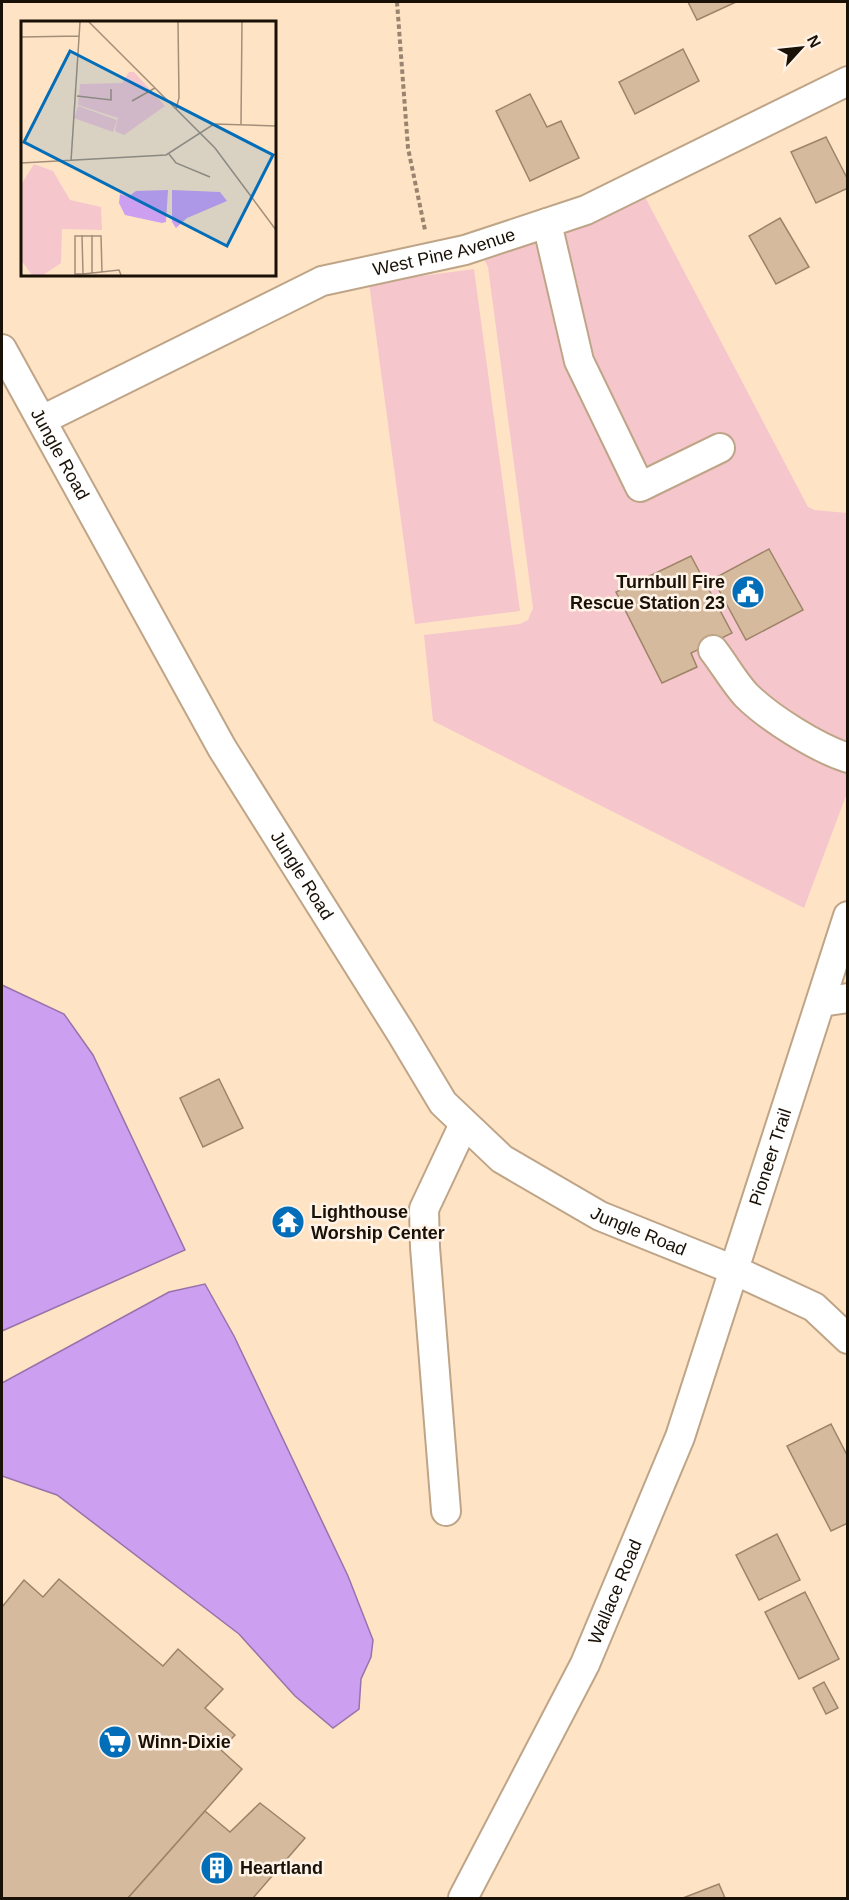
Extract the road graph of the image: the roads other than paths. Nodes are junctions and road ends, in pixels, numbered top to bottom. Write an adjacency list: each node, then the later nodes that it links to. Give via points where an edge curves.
1 (848, 81): 2 (street, West Pine Avenue, via 586,210)
2 (547, 223): 4 (street, West Pine Avenue, via 465,250 322,281); 5 (street, via 579,361 640,488)
3 (2, 349): 4 (street, Jungle Road)
4 (42, 420): 10 (street, Jungle Road, via 222,748 443,1103)
5 (720, 448)
6 (713, 650): 7 (street, via 746,694 771,715 827,752)
7 (848, 758)
8 (848, 916): 9 (street, Pioneer Trail)
9 (834, 1000): 11 (street, Pioneer Trail)
10 (464, 1124): 11 (street, Jungle Road, via 502,1159 600,1216); 13 (street, via 424,1209)
11 (734, 1270): 12 (street, via 814,1307); 14 (street, Wallace Road, via 680,1437 585,1664)
12 (848, 1339)
13 (446, 1511)
14 (463, 1899)

